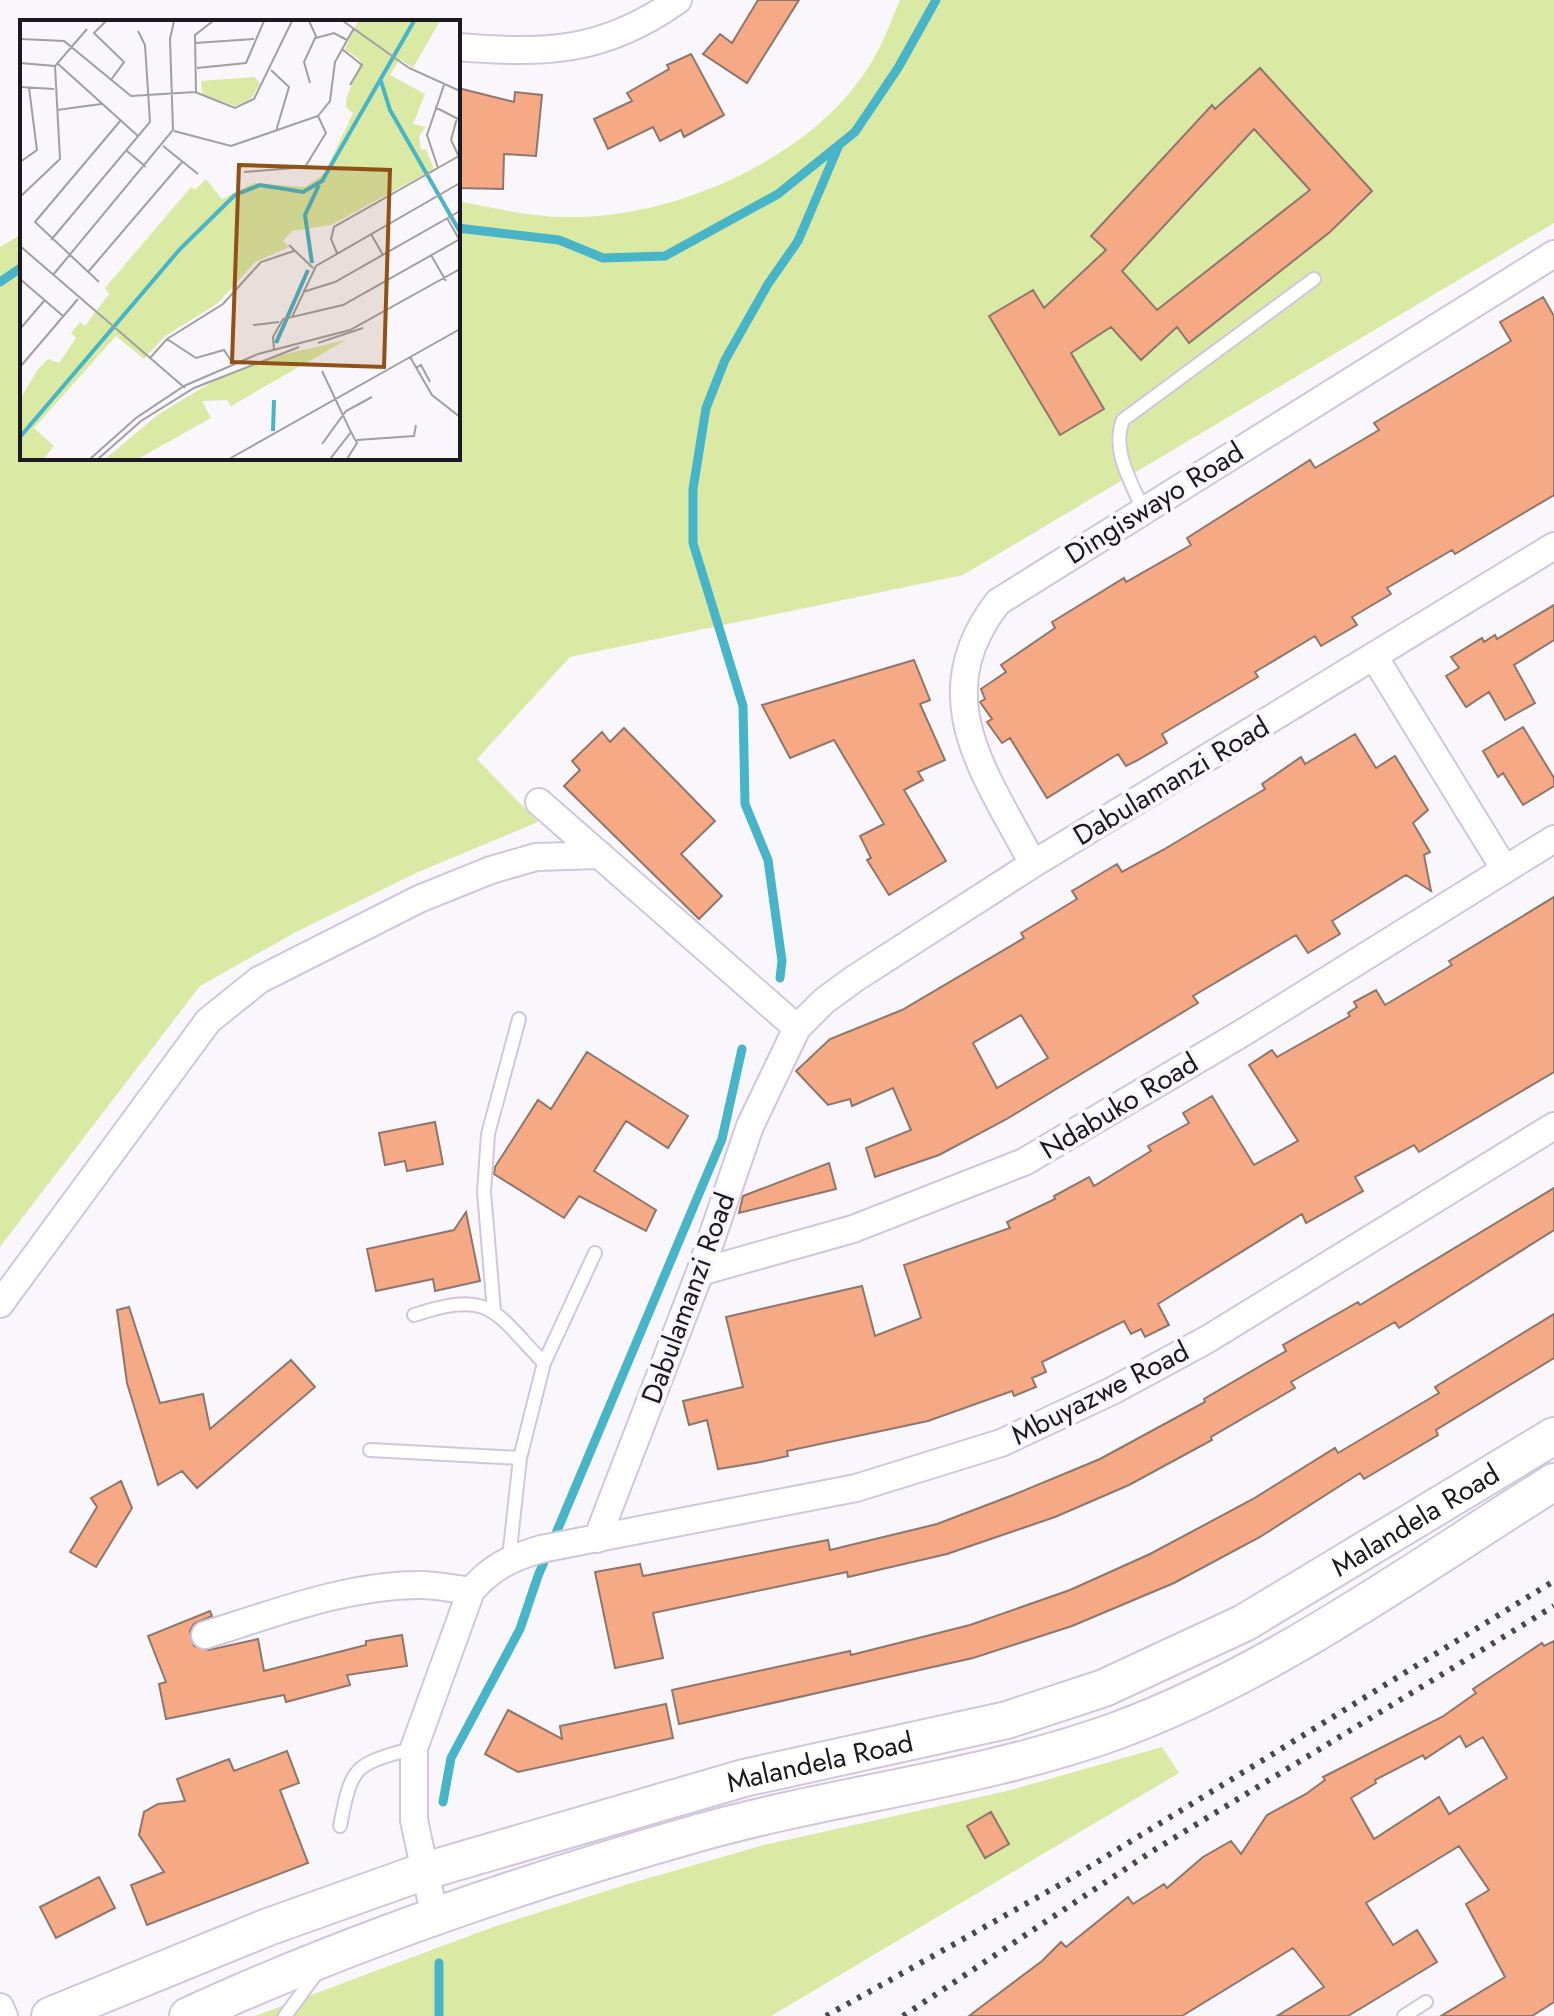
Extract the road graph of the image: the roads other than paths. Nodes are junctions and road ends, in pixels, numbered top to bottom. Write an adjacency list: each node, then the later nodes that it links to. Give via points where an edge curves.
1 (678, 0): 2 (street, via 649,21 582,46 524,52)
2 (460, 47)
3 (1554, 254): 5 (street, Dingiswayo Road)
4 (1314, 279): 5 (lane, via 1123,420 1119,452)
5 (1143, 510): 11 (street, Dingiswayo Road, via 998,602 966,656 962,692 973,746)
6 (1554, 546): 7 (street, Dabulamanzi Road)
7 (1375, 658): 11 (street, Dabulamanzi Road); 12 (street)
8 (539, 802): 10 (street)
9 (1554, 839): 12 (street, Ndabuko Road)
10 (600, 855): 14 (street); 18 (street, via 536,857 491,870 419,899 259,980 208,1021)
11 (1033, 864): 14 (street, Dabulamanzi Road, via 854,979)
12 (1504, 868): 17 (street, Ndabuko Road, via 1244,1032 1024,1162 853,1229)
13 (519, 1019): 19 (lane, via 488,1134 484,1192)
14 (797, 1028): 17 (street, Dabulamanzi Road, via 750,1126)
15 (1554, 1126): 26 (street, Mbuyazwe Road, via 1208,1339 1001,1443 856,1488)
16 (595, 1253): 21 (lane)
17 (700, 1272): 26 (street, Dabulamanzi Road)
18 (4, 1300)
19 (494, 1311): 20 (lane, via 468,1301); 21 (lane)
20 (414, 1315)
21 (544, 1363): 24 (lane)
22 (1554, 1436): 32 (main road, Malandela Road, via 1244,1623 1104,1688 982,1726 744,1778)
23 (370, 1450): 24 (lane)
24 (520, 1458): 27 (lane)
25 (1554, 1482): 33 (main road, Malandela Road, via 1260,1664 1119,1729 973,1773 699,1833)
26 (597, 1539): 27 (street)
27 (509, 1558): 28 (street)
28 (471, 1591): 29 (street, via 418,1584 381,1588 315,1601); 30 (street)
29 (205, 1635)
30 (414, 1748): 31 (lane, via 366,1762 354,1773); 32 (street, via 414,1820)
31 (340, 1826)
32 (425, 1871): 33 (street); 38 (main road, Malandela Road, via 268,1927)
33 (435, 1918): 34 (main road, Malandela Road)
34 (330, 1955): 39 (main road, Malandela Road); 40 (lane)
35 (1426, 2002): 41 (lane)
36 (0, 2007): 37 (street)
37 (4, 2016)
38 (50, 2016)
39 (188, 2016)
40 (285, 2016)
41 (1404, 2016)

